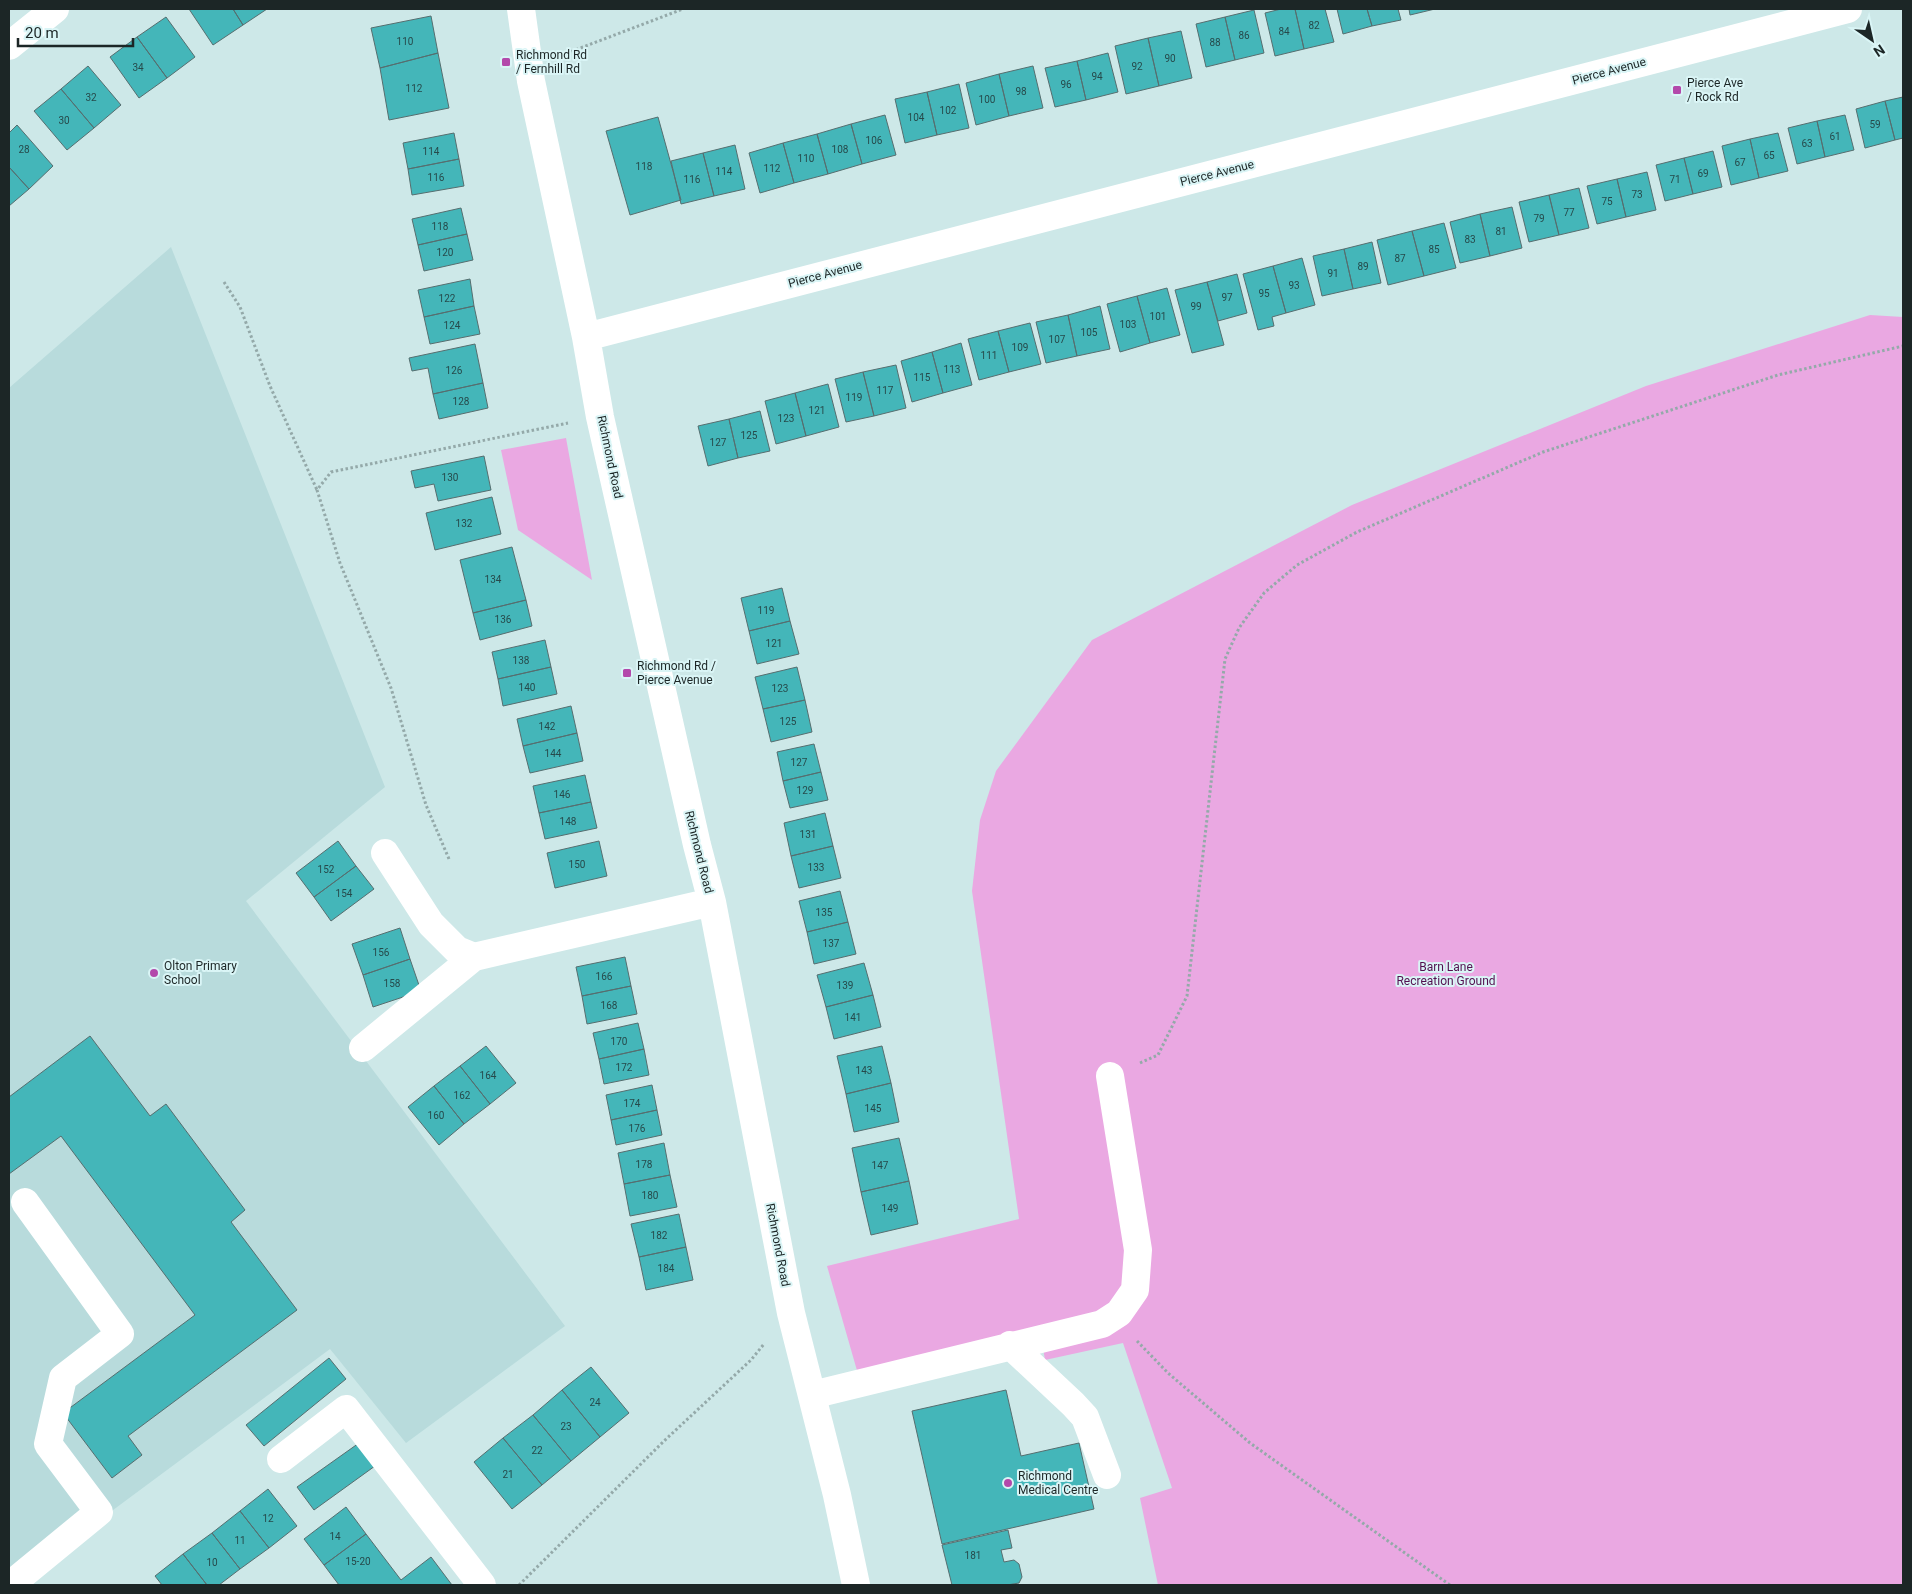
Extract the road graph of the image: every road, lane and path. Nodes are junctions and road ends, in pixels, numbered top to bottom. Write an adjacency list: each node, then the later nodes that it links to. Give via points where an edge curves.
1 (55, 9): 5 (street)
2 (521, 9): 6 (street, Richmond Road)
3 (683, 9): 6 (path)
4 (1848, 9): 8 (street, Pierce Avenue)
5 (9, 46)
6 (530, 68): 8 (street, Richmond Road)
7 (224, 282): 11 (path, via 240,307 270,386)
8 (586, 337): 10 (street, Richmond Road)
9 (1903, 346): 17 (path, via 1778,375 1544,452 1357,532 1297,565 1264,594 1238,628 1225,659 1187,996 1158,1055)
10 (600, 417): 11 (path, via 331,472); 14 (street, Richmond Road)
11 (317, 490): 13 (path, via 340,563 391,688 426,805)
12 (385, 854): 15 (street, via 432,924 457,950)
13 (449, 859)
14 (712, 902): 15 (street, Richmond Road); 19 (street, Richmond Road)
15 (474, 957): 16 (street, Richmond Road)
16 (363, 1048)
17 (1110, 1076): 20 (street, via 1138,1250 1135,1290)
18 (25, 1202): 25 (street, via 120,1334 63,1378 48,1444 100,1512)
19 (791, 1314): 22 (street, Richmond Road); 27 (path, via 751,1360 664,1440)
20 (1119, 1314): 21 (street, via 1102,1324); 29 (path, via 1139,1344 1168,1373 1250,1443)
21 (1010, 1345): 22 (street); 24 (street, via 1085,1417)
22 (812, 1394): 28 (street, Richmond Road)
23 (281, 1459): 26 (street, via 346,1409)
24 (1107, 1475)
25 (10, 1585)
26 (482, 1585)
27 (519, 1585)
28 (856, 1585)
29 (1450, 1585)

